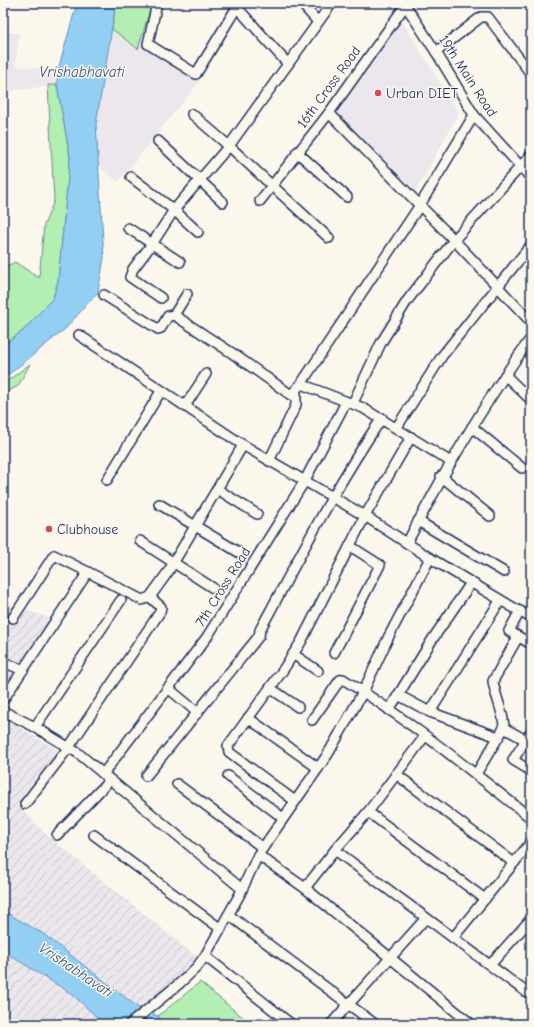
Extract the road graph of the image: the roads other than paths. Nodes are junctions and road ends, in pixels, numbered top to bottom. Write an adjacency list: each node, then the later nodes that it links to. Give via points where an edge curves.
1 (157, 3): 5 (street, via 148,44 196,74)
2 (302, 3): 6 (street)
3 (332, 3): 6 (street)
4 (405, 4): 7 (street, 19th Main Road); 10 (street, 16th Cross Road)
5 (235, 5): 8 (street)
6 (318, 22): 8 (street)
7 (436, 52): 9 (street, via 481,17 488,17); 12 (street, 19th Main Road)
8 (288, 64): 14 (street)
9 (531, 74)
10 (330, 113): 15 (street, 16th Cross Road); 25 (street)
11 (192, 114): 14 (street)
12 (474, 115): 17 (street, 19th Main Road); 25 (street)
13 (158, 141): 20 (street)
14 (229, 146): 20 (street); 21 (street)
15 (297, 152): 21 (street, 16th Cross Road); 22 (street)
16 (531, 155): 17 (street, 7th Cross Road)
17 (520, 166): 19 (street, 19th Main Road); 30 (street, 7th Cross Road)
18 (131, 177): 26 (street)
19 (531, 178)
20 (199, 180): 24 (street); 26 (street)
21 (272, 185): 23 (street, 16th Cross Road); 29 (street)
22 (347, 197)
23 (260, 201)
24 (223, 202)
25 (420, 205): 30 (street); 44 (street)
26 (174, 210): 28 (street); 31 (street)
27 (128, 228): 31 (street)
28 (198, 232)
29 (329, 238)
30 (454, 240): 34 (street); 48 (street, 7th Cross Road, via 407,301 381,343)
31 (152, 244): 33 (street); 37 (street, via 132,269 130,277)
32 (531, 245): 34 (street)
33 (180, 262)
34 (497, 286): 39 (street); 51 (street, via 442,356)
35 (187, 294): 38 (street)
36 (104, 295): 38 (street, via 158,329 168,316)
37 (161, 298)
38 (174, 315): 46 (street)
39 (531, 322)
40 (79, 335): 45 (street)
41 (531, 338): 43 (street)
42 (206, 374): 49 (street)
43 (505, 375): 47 (street); 52 (street)
44 (301, 384): 46 (street); 48 (street)
45 (161, 390): 49 (street); 59 (street)
46 (291, 395): 55 (street, via 296,394 296,405)
47 (531, 400)
48 (350, 402): 50 (street); 60 (street, 7th Cross Road)
49 (185, 406): 54 (street)
50 (382, 418): 51 (street); 62 (street, via 353,460)
51 (396, 427): 53 (street)
52 (472, 427): 56 (street); 57 (street)
53 (411, 437): 56 (street); 65 (street)
54 (244, 445): 55 (street); 61 (street)
55 (269, 461): 60 (street)
56 (451, 462): 58 (street)
57 (522, 468)
58 (441, 476): 66 (street); 67 (street)
59 (107, 480)
60 (304, 482): 62 (street); 92 (street, 7th Cross Road)
61 (218, 489): 64 (street); 68 (street)
62 (332, 497): 65 (street); 101 (street, via 259,636)
63 (159, 504): 68 (street)
64 (257, 514)
65 (366, 516): 70 (street); 71 (street)
66 (490, 516)
67 (418, 521): 70 (street); 76 (street)
68 (195, 526): 72 (street); 74 (street)
69 (140, 541): 74 (street)
70 (407, 543): 73 (street)
71 (350, 546): 87 (street, via 380,565); 88 (street, via 314,619)
72 (240, 553)
73 (430, 558): 77 (street); 94 (street)
74 (173, 562): 78 (street); 79 (street)
75 (88, 572): 79 (street, via 142,600); 83 (street, via 54,555); 90 (street)
76 (504, 572)
77 (471, 583): 81 (street); 95 (street)
78 (214, 588)
79 (150, 597): 109 (street, via 161,607 160,612)
80 (122, 600): 104 (street)
81 (500, 601): 82 (street); 100 (street)
82 (520, 611): 84 (street); 85 (street, via 509,631)
83 (13, 618)
84 (531, 618)
85 (518, 637): 86 (street); 105 (street, via 492,681 503,715)
86 (531, 644)
87 (334, 653)
88 (293, 654): 91 (street); 93 (street)
89 (3, 662): 90 (street)
90 (23, 670): 96 (street)
91 (318, 671)
92 (168, 688): 101 (street); 116 (street, 7th Cross Road)
93 (270, 688): 97 (street); 102 (street)
94 (363, 692): 98 (street); 103 (street, via 341,679); 110 (street)
95 (398, 695): 98 (street); 100 (street)
96 (3, 700)
97 (298, 707)
98 (389, 710): 106 (street)
99 (3, 711): 104 (street)
100 (430, 712): 107 (street)
101 (198, 713): 114 (street)
102 (248, 718): 110 (street); 118 (street, via 229,744 229,752)
103 (312, 720)
104 (35, 727): 109 (street)
105 (504, 728): 107 (street); 108 (street)
106 (425, 736): 112 (street); 113 (street)
107 (498, 737): 113 (street)
108 (529, 738): 111 (street, via 513,760)
109 (68, 748): 116 (street); 119 (street)
110 (318, 768): 118 (street)
111 (531, 771)
112 (396, 774): 120 (street); 128 (street)
113 (476, 774): 122 (street)
114 (146, 776)
115 (228, 776): 121 (street)
116 (107, 777): 123 (street, 7th Cross Road); 130 (street)
117 (177, 784): 127 (street)
118 (295, 801): 121 (street)
119 (24, 804)
120 (368, 812): 126 (street); 131 (street)
121 (283, 818): 127 (street)
122 (531, 818)
123 (57, 835)
124 (94, 835): 135 (street)
125 (531, 842): 128 (street)
126 (334, 850): 129 (street); 133 (street)
127 (261, 852): 129 (street); 130 (street)
128 (514, 863): 131 (street)
129 (305, 888): 138 (street)
130 (242, 889): 132 (street)
131 (485, 899): 136 (street)
132 (229, 914): 135 (street); 141 (street)
133 (426, 918): 136 (street); 138 (street)
134 (531, 919): 139 (street)
135 (221, 929): 137 (street)
136 (453, 938): 139 (street)
137 (205, 956): 142 (street, via 197,967); 143 (street)
138 (390, 957): 141 (street); 146 (street)
139 (490, 965): 140 (street)
140 (526, 992)
141 (349, 1005): 144 (street); 145 (street)
142 (130, 1024)
143 (291, 1024)
144 (331, 1024)
145 (375, 1024)
146 (471, 1024)

